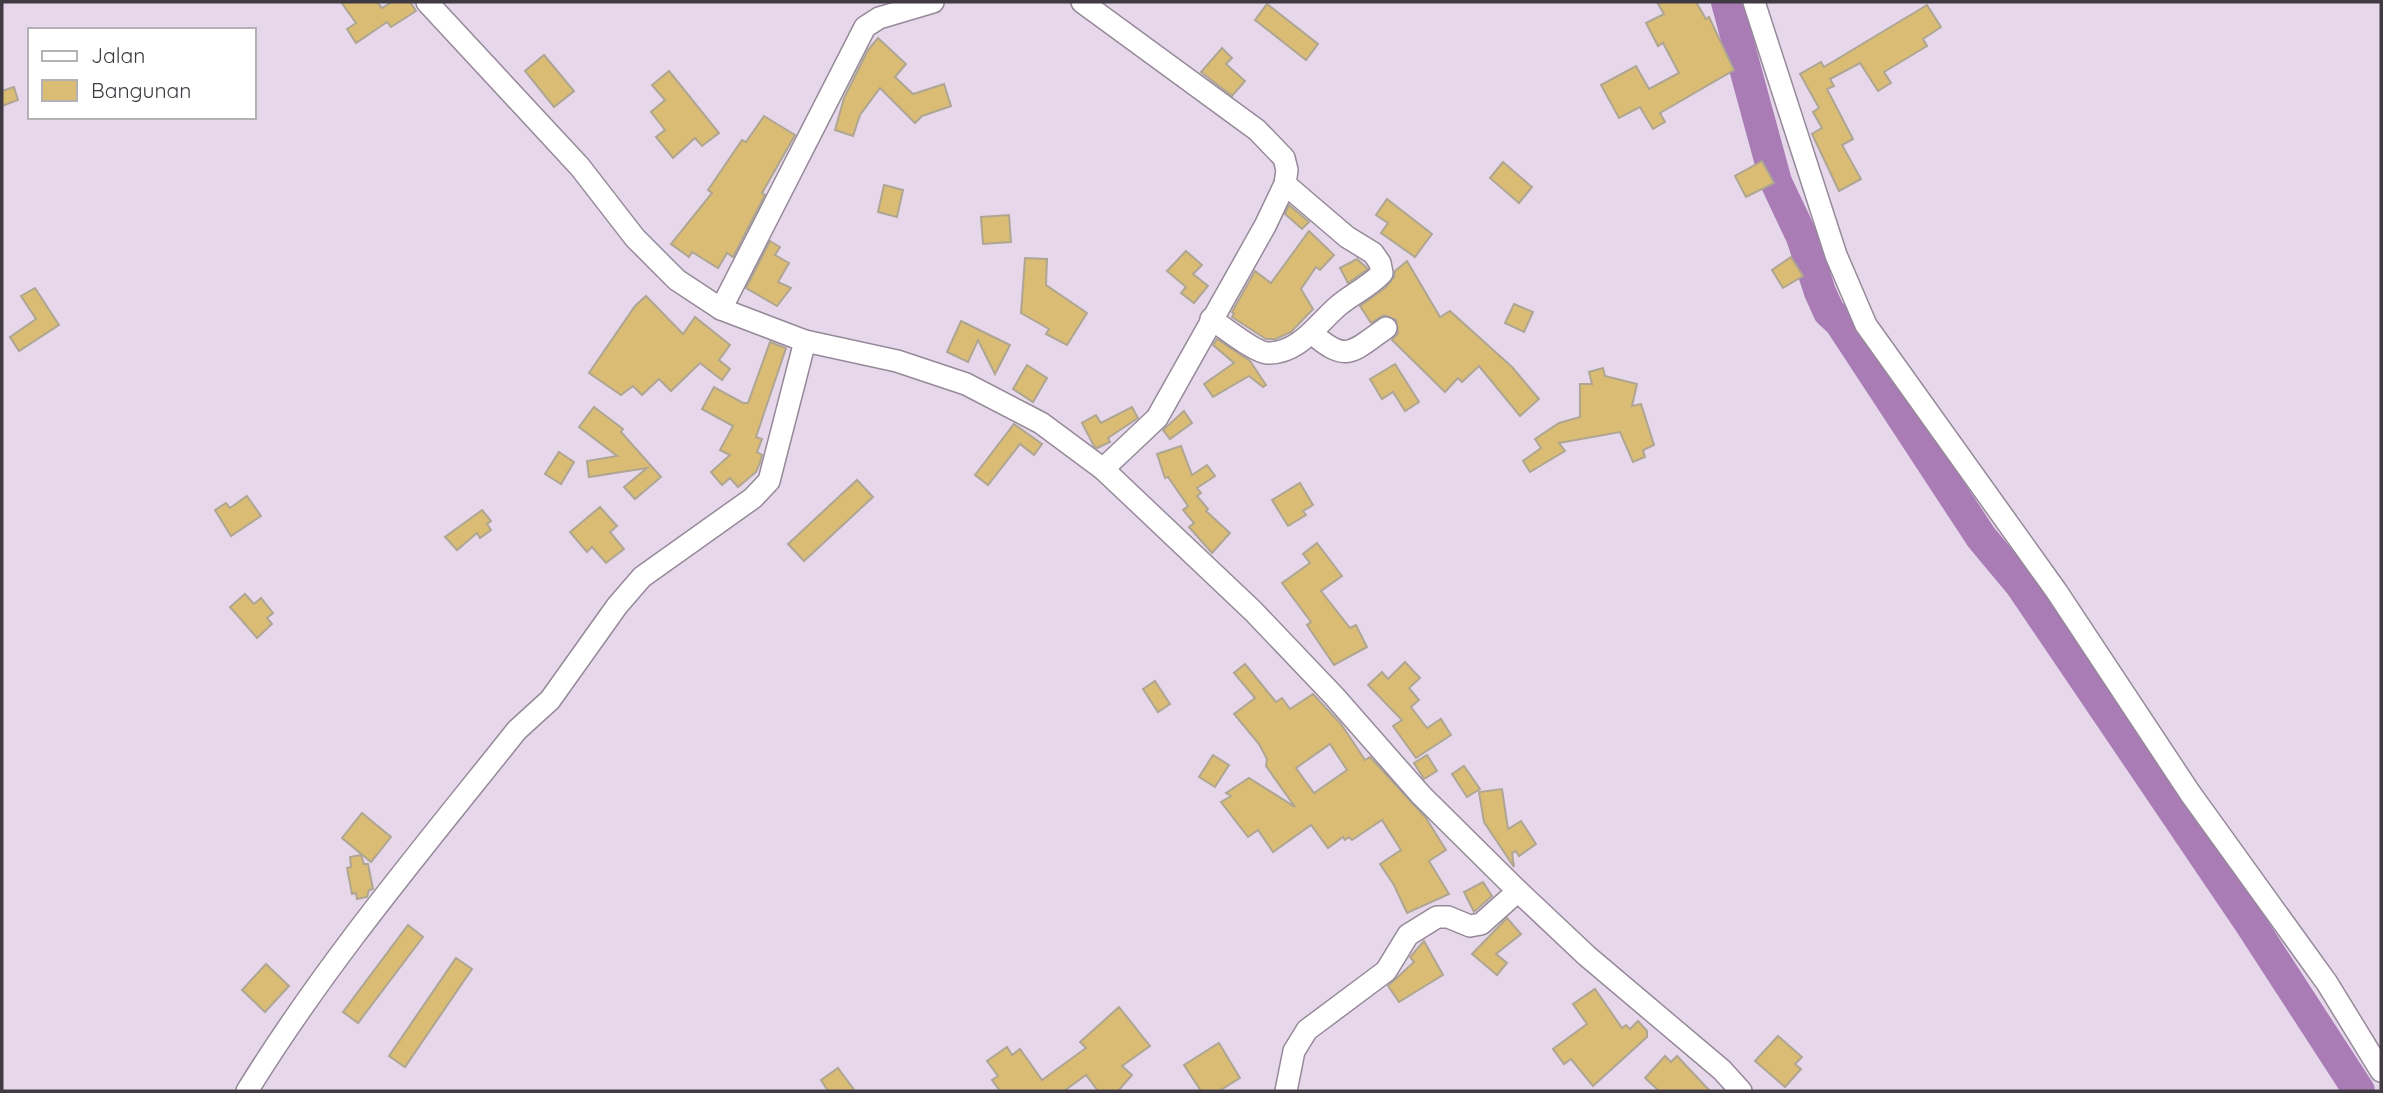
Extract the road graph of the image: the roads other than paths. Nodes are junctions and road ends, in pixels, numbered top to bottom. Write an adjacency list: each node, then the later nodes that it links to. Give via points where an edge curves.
1 (428, 2): 6 (street, via 580,167 635,238 677,280)
2 (933, 2): 6 (street, via 879,18 865,27)
3 (1082, 2): 5 (street, via 1257,130 1284,158)
4 (1754, 2): 13 (street, via 1836,256 1866,325 2327,983)
5 (1285, 184): 7 (street); 9 (street, via 1380,263 1382,274 1336,307)
6 (721, 309): 10 (street)
7 (1211, 319): 9 (street, via 1266,353); 11 (street, via 1157,418)
8 (1386, 328): 9 (street, via 1353,350 1340,353)
9 (1313, 334)
10 (805, 341): 11 (street, via 897,361 966,384 1041,423); 14 (street, via 769,481 753,498 642,577 617,606 550,700 517,730 346,944)
11 (1103, 468): 12 (street, via 1253,611)
12 (1518, 891): 15 (street, via 1481,924 1470,926 1448,916 1437,917 1408,935 1386,971 1307,1030 1294,1051); 16 (street)
13 (2381, 1071)
14 (247, 1091)
15 (1286, 1091)
16 (1741, 1091)

